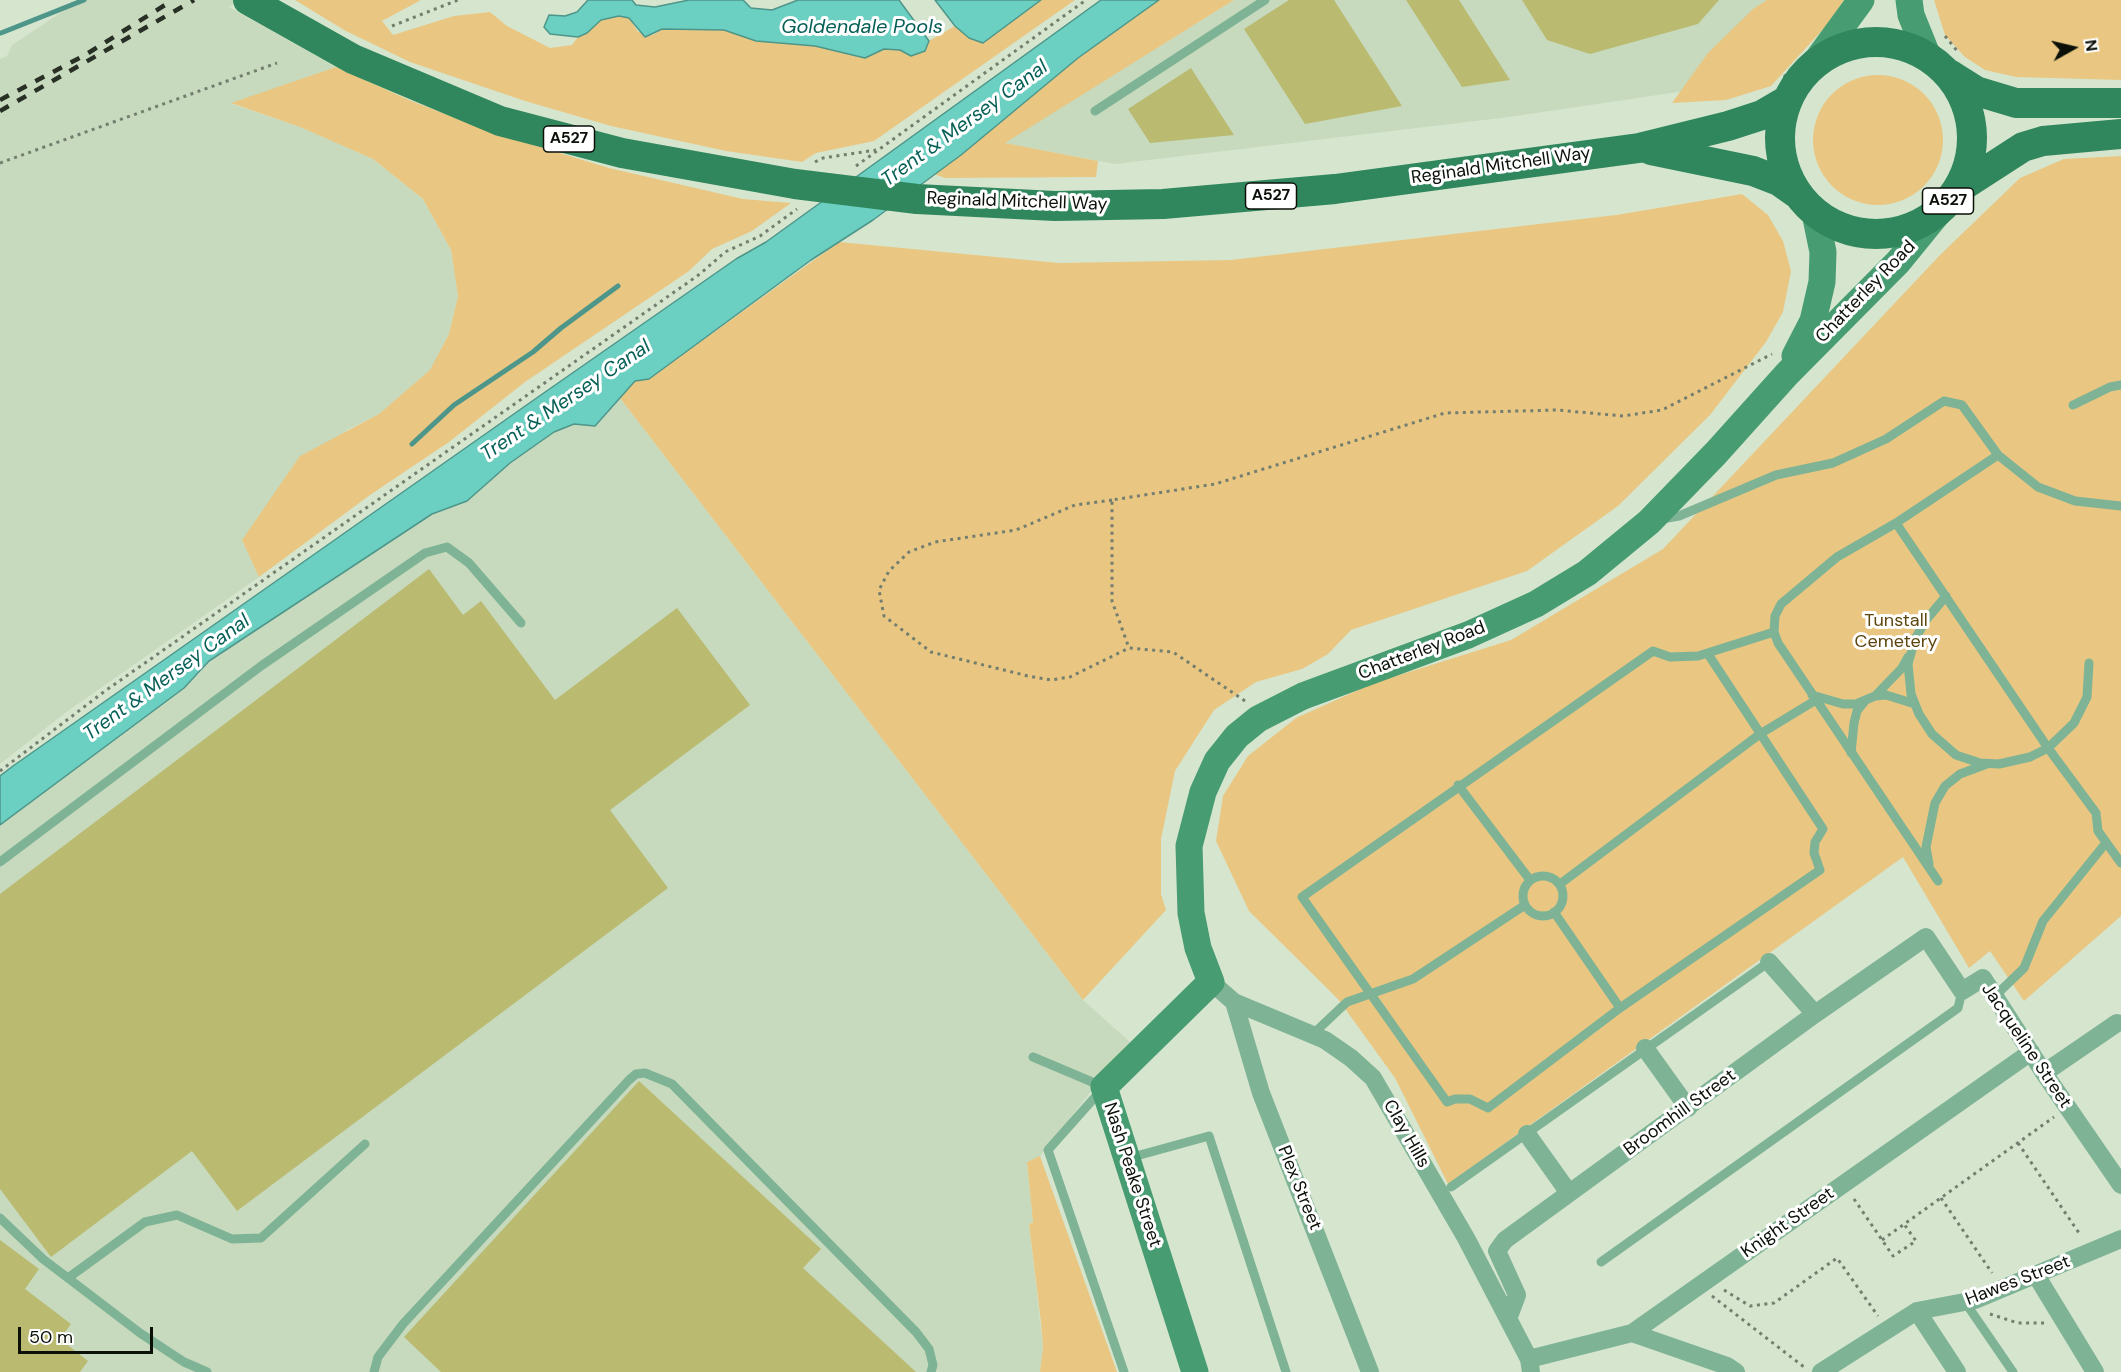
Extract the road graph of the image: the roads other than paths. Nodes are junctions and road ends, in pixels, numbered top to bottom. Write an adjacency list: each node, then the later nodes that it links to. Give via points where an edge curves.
1 (248, 0): 11 (main road, Reginald Mitchell Way / A527, via 353,59 500,121 622,153 796,190 1055,206 1220,201)
2 (1265, 0): 9 (lane)
3 (1861, 0): 6 (street)
4 (1909, 0): 5 (street, via 1911,15)
5 (1946, 62): 6 (main road, A527, via 1894,43 1877,41 1843,47); 8 (main road, A527, via 1976,91 2016,103); 12 (main road, A527, via 1961,92 1972,138 1967,169)
6 (1815, 63): 7 (main road, A527)
7 (1786, 101): 11 (main road, Reginald Mitchell Way / A527, via 1762,115 1728,126); 13 (main road, A527, via 1779,142 1784,166)
8 (2121, 103)
9 (1095, 111)
10 (2121, 134): 12 (main road, A527, via 2023,147)
11 (1639, 148): 13 (main road, Reginald Mitchell Way / A527, via 1753,171 1779,181)
12 (1950, 199): 13 (main road, A527, via 1915,226 1882,234 1851,231); 14 (street, Chatterley Road, via 1898,262)
13 (1806, 203): 14 (street, Chatterley Road, via 1823,252 1822,282 1813,321)
14 (1787, 374): 19 (street, Chatterley Road)
15 (2121, 385): 16 (lane)
16 (2073, 405)
17 (1998, 455): 18 (lane, via 2038,487 2075,501); 19 (lane, via 1962,405 1944,401 1886,439 1833,463 1776,475 1678,516); 20 (lane)
18 (2121, 506)
19 (1649, 522): 46 (street, Chatterley Road, via 1587,573 1536,604 1468,635 1303,696 1258,719 1237,736 1217,761 1203,792 1189,846 1191,913 1198,948)
20 (1896, 523): 21 (lane); 23 (lane, via 1836,557 1781,604)
21 (1946, 596): 24 (lane, via 1926,620); 31 (lane)
22 (521, 623): 36 (lane, via 483,578 447,547 425,553 261,666)
23 (1774, 632): 25 (lane); 27 (lane)
24 (1912, 649): 28 (lane, via 1902,668); 29 (lane, via 1908,664)
25 (1708, 654): 30 (lane); 34 (lane, via 1670,657 1653,651)
26 (2089, 663): 31 (lane, via 2087,697 2074,723)
27 (1814, 697): 28 (lane, via 1844,704); 30 (lane); 32 (lane)
28 (1871, 698): 29 (lane, via 1887,694); 32 (lane, via 1857,711)
29 (1915, 704): 33 (lane, via 1932,734 1956,755)
30 (1760, 734): 41 (lane); 51 (lane, via 1823,829 1815,842 1820,870)
31 (2048, 748): 33 (lane, via 2030,757); 35 (lane, via 2096,813 2098,831)
32 (1851, 753): 38 (lane)
33 (1989, 763): 38 (lane, via 1960,774 1945,786 1935,803 1926,847)
34 (1458, 785): 39 (lane); 48 (lane, via 1302,897)
35 (2105, 844): 37 (lane); 49 (lane, via 2043,921 2024,968)
36 (0, 862)
37 (2121, 863)
38 (1930, 869): 40 (lane)
39 (1530, 880): 41 (lane, via 1548,876); 42 (lane, via 1523,892)
40 (1938, 881)
41 (1560, 884): 43 (lane, via 1563,898)
42 (1526, 905): 43 (lane, via 1542,916); 48 (lane, via 1413,979)
43 (1554, 912): 51 (lane)
44 (1926, 937): 47 (street, Jacqueline Street); 52 (street, Broomhill Street)
45 (1769, 962): 52 (street); 55 (lane)
46 (1211, 982): 50 (street, Clay Hills); 59 (street, Nash Peake Street)
47 (1962, 991): 49 (street, Jacqueline Street, via 1983,978); 69 (lane, via 1958,1008)
48 (1370, 994): 51 (lane, via 1447,1102 1470,1099 1488,1108); 54 (lane, via 1347,1002)
49 (1995, 996): 56 (street, Jacqueline Street)
50 (1234, 1002): 54 (street, Clay Hills); 83 (street, Plex Street, via 1261,1093)
51 (1620, 1008)
52 (1815, 1014): 60 (street, Broomhill Street)
53 (2117, 1023): 58 (street)
54 (1312, 1035): 74 (street, Clay Hills, via 1352,1058 1373,1078)
55 (1646, 1048): 60 (street); 61 (lane)
56 (2031, 1052): 58 (street, Jacqueline Street); 75 (street, Knight Street)
57 (1033, 1058): 59 (lane)
58 (2043, 1073): 64 (street, Jacqueline Street)
59 (1104, 1087): 63 (street, Nash Peake Street); 80 (lane, via 1048,1150)
60 (1688, 1108): 66 (street, Broomhill Street)
61 (1527, 1134): 65 (lane); 66 (street)
62 (365, 1143): 71 (lane, via 261,1238 232,1239 177,1215 145,1222)
63 (1127, 1159): 81 (street, Nash Peake Street); 82 (lane, via 1209,1136)
64 (2121, 1185)
65 (1451, 1187)
66 (1569, 1193): 74 (street, Broomhill Street, via 1504,1240 1497,1251 1517,1295)
67 (0, 1218): 71 (lane)
68 (2121, 1239): 70 (street, Hawes Street)
69 (1601, 1262)
70 (2036, 1275): 72 (street, Hawes Street); 88 (street)
71 (68, 1278): 77 (lane, via 140,1333)
72 (1968, 1302): 73 (street, Hawes Street); 87 (lane)
73 (1917, 1311): 85 (street, Hawes Street); 86 (street)
74 (1508, 1319): 76 (street, Clay Hills)
75 (1632, 1333): 76 (street, Knight Street); 84 (street)
76 (1530, 1365)
77 (207, 1372)
78 (374, 1372): 79 (lane, via 378,1357 403,1324 629,1080 645,1072 672,1083 916,1332 929,1349)
79 (931, 1372)
80 (1124, 1372)
81 (1195, 1372)
82 (1286, 1372)
83 (1370, 1372)
84 (1736, 1372)
85 (1821, 1372)
86 (1957, 1372)
87 (2013, 1372)
88 (2096, 1372)

